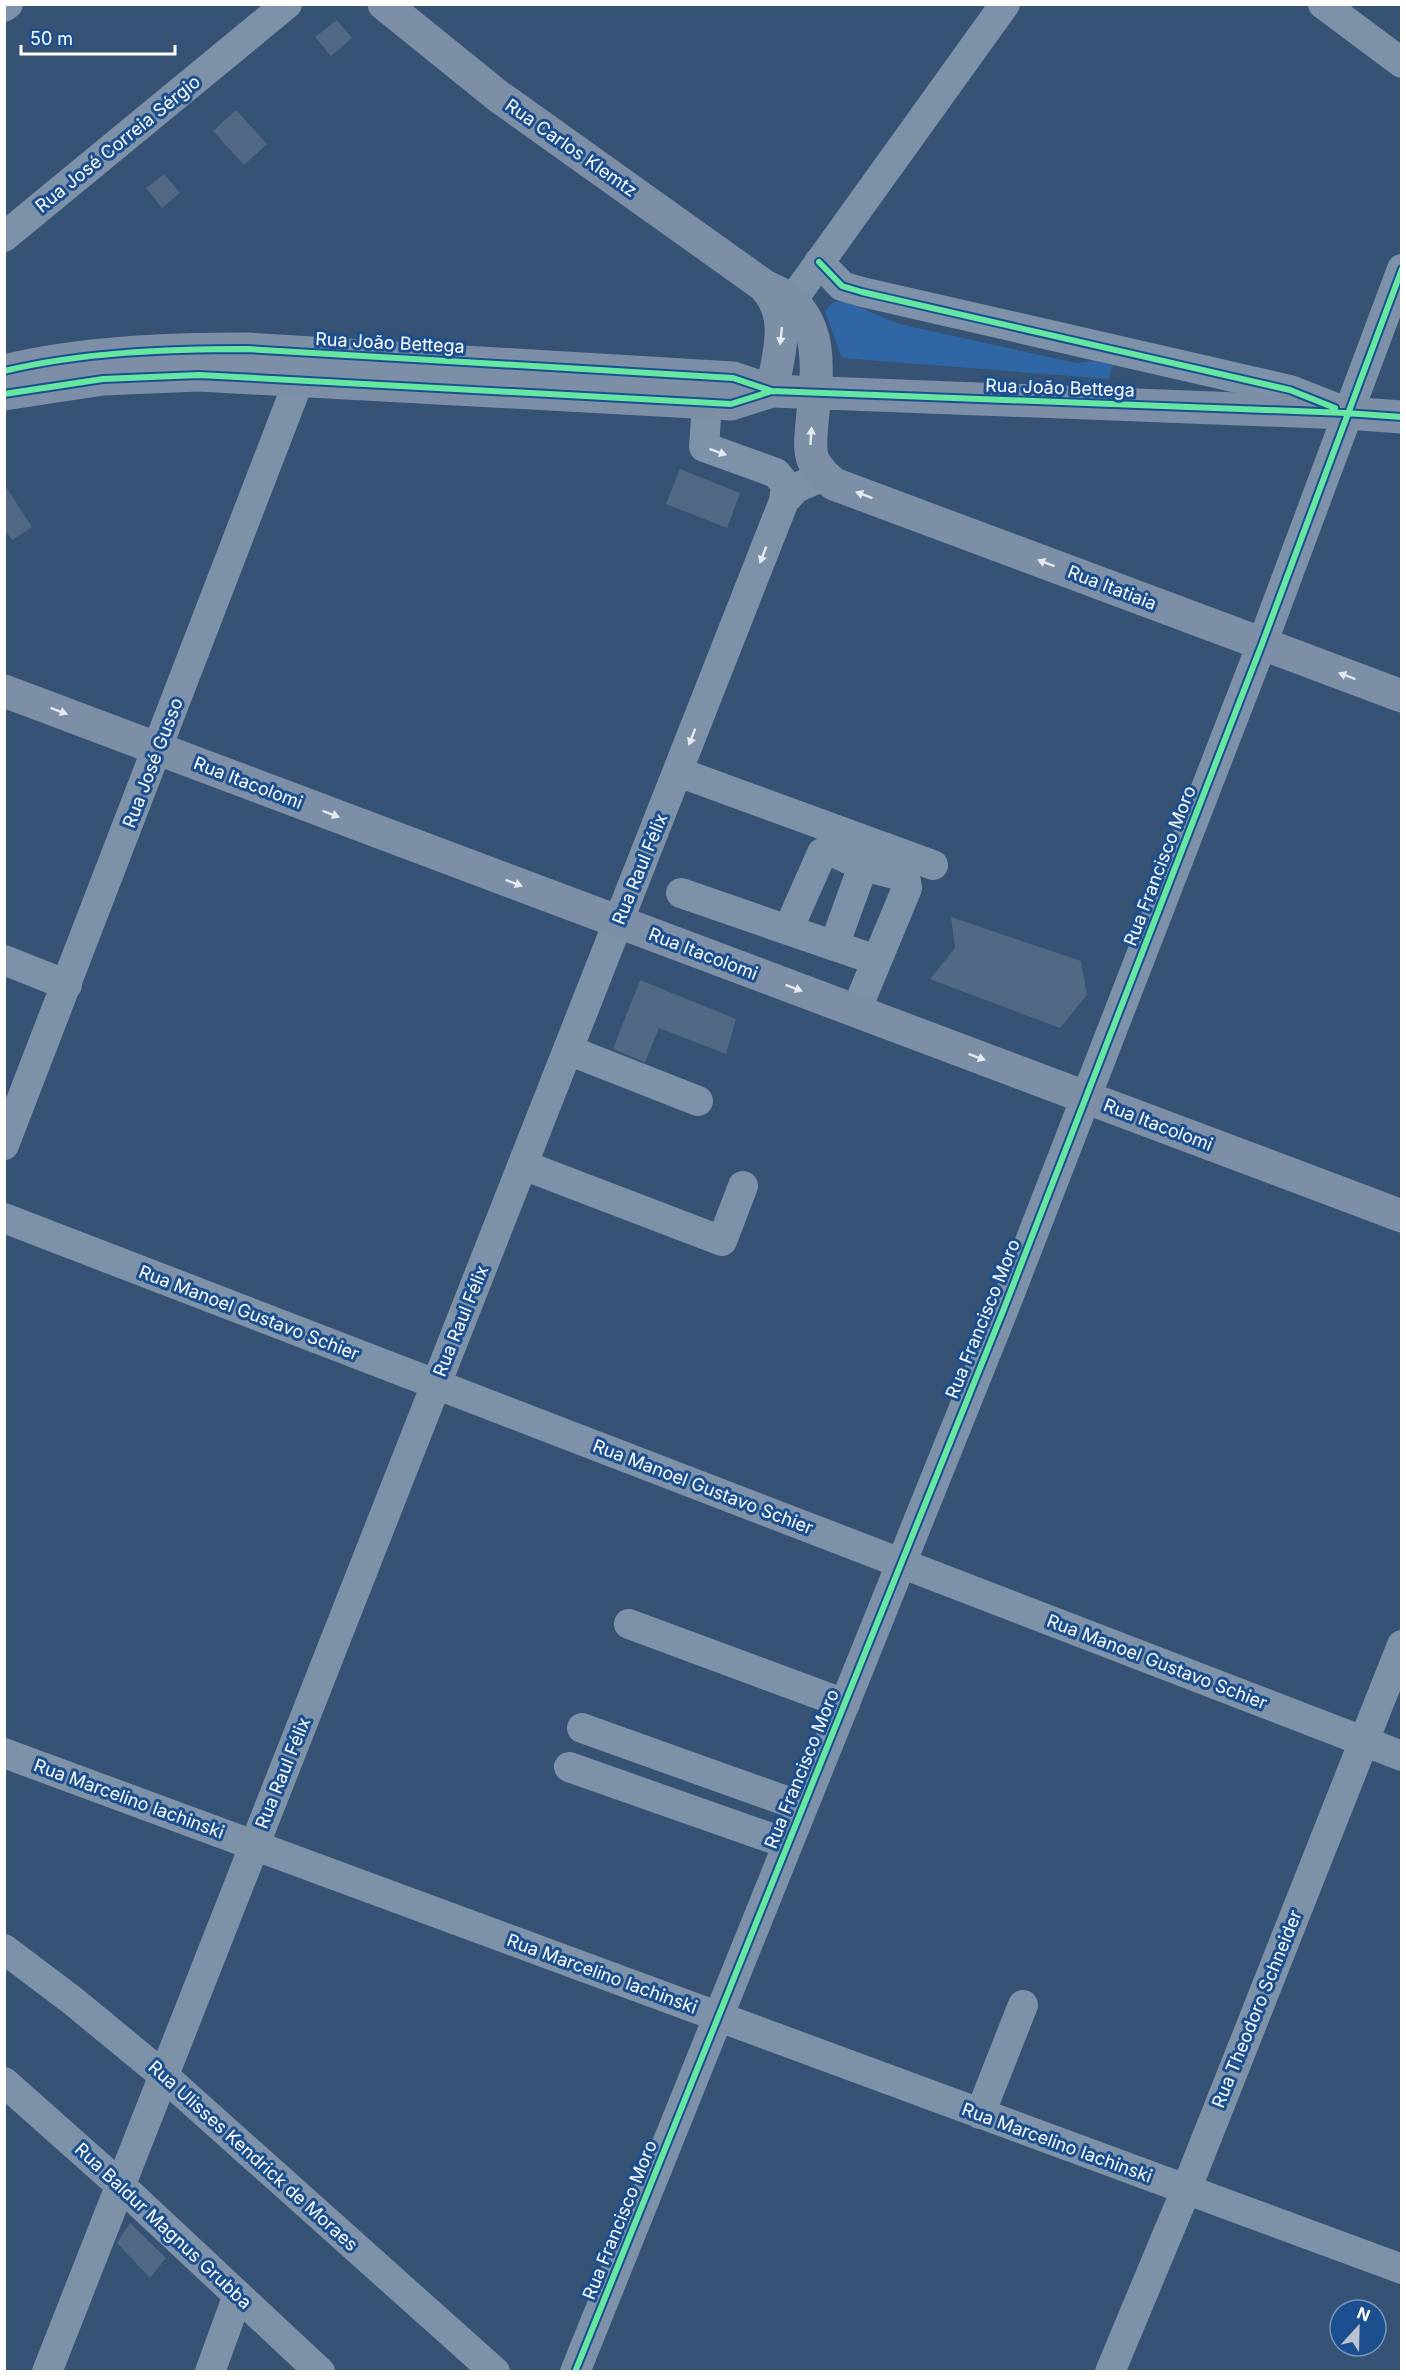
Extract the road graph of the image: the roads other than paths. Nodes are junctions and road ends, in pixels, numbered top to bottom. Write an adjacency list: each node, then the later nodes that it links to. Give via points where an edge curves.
1 (287, 4): 6 (street, Rua José Correia Sérgio)
2 (1005, 4): 7 (street)
3 (1323, 4): 5 (street)
4 (387, 5): 9 (main road, Rua Carlos Klemtz, via 498,96)
5 (1401, 63)
6 (4, 237)
7 (819, 262): 10 (street); 17 (street, Rua João Bettega, via 842,286 862,292 1290,390)
8 (1401, 269): 17 (street, Rua Francisco Moro)
9 (763, 285): 10 (main road, Rua Carlos Klemtz); 13 (main road, Rua Carlos Klemtz, one-way to 13, via 775,300 782,321)
10 (791, 302): 14 (main road, Rua Carlos Klemtz, via 814,338)
11 (4, 371): 13 (main road, Rua João Bettega, via 72,359 184,350 247,350 733,378)
12 (299, 380): 15 (main road, Rua João Bettega, via 152,376); 16 (main road, Rua João Bettega); 24 (street, Rua José Gusso)
13 (772, 391): 14 (main road, Rua João Bettega); 16 (main road, Rua João Bettega, via 731,404)
14 (815, 393): 17 (main road, Rua João Bettega); 19 (main road, Rua Carlos Klemtz, one-way to 14, via 810,448)
15 (4, 394)
16 (707, 403): 20 (street, one-way to 20, via 704,447 776,473 786,485)
17 (1346, 413): 18 (main road, Rua João Bettega); 21 (street, Rua Francisco Moro)
18 (1401, 417)
19 (823, 476): 20 (street, via 796,488); 21 (main road, Rua Itatiaia, one-way to 19, via 834,484)
20 (784, 501): 25 (street, Rua Raul Félix, one-way to 25)
21 (1262, 644): 23 (main road, Rua Itatiaia, one-way to 21); 37 (street, Rua Francisco Moro)
22 (4, 690): 24 (main road, Rua Itacolomi, one-way to 24)
23 (1401, 696)
24 (158, 749): 29 (main road, Rua Itacolomi, one-way to 29); 34 (street, Rua José Gusso)
25 (678, 771): 26 (street); 29 (street, Rua Raul Félix)
26 (933, 865)
27 (863, 866): 30 (street, via 829,850 822,853); 31 (street); 33 (street, via 906,880 907,888)
28 (681, 893): 30 (street)
29 (619, 922): 35 (main road, Rua Itacolomi, one-way to 35); 36 (street, Rua Raul Félix)
30 (788, 930): 31 (street)
31 (834, 946): 33 (street)
32 (4, 960): 34 (street)
33 (876, 960): 35 (street)
34 (67, 985): 39 (street, Rua José Gusso)
35 (856, 1011): 37 (main road, Rua Itacolomi, one-way to 37)
36 (568, 1050): 38 (street); 40 (street, Rua Raul Félix)
37 (1086, 1098): 42 (main road, Rua Itacolomi); 45 (street, Rua Francisco Moro)
38 (699, 1101)
39 (4, 1145)
40 (523, 1165): 41 (street, via 722,1240); 44 (street, Rua Raul Félix)
41 (743, 1186)
42 (1401, 1216)
43 (4, 1218): 44 (street, Rua Manoel Gustavo Schier)
44 (436, 1384): 45 (street, Rua Manoel Gustavo Schier); 56 (street, Rua Raul Félix)
45 (901, 1564): 48 (street, Rua Francisco Moro); 50 (street, Rua Manoel Gustavo Schier)
46 (629, 1624): 48 (street)
47 (1401, 1646): 50 (street, Rua Theodoro Schneider)
48 (844, 1704): 54 (street, Rua Francisco Moro)
49 (582, 1728): 54 (street)
50 (1363, 1742): 52 (street, Rua Manoel Gustavo Schier); 64 (street, Rua Theodoro Schneider)
51 (4, 1753): 56 (street, Rua Marcelino Iachinski)
52 (1401, 1756)
53 (570, 1767): 55 (street)
54 (803, 1807): 55 (street, Rua Francisco Moro)
55 (788, 1844): 59 (street, Rua Francisco Moro)
56 (254, 1846): 59 (street, Rua Marcelino Iachinski); 60 (street, Rua Raul Félix)
57 (4, 1949): 60 (street, Rua Ulisses Kendrick de Moraes)
58 (1023, 2005): 62 (street)
59 (718, 2017): 62 (street, Rua Marcelino Iachinski); 71 (street, Rua Francisco Moro)
60 (164, 2076): 63 (street, Rua Raul Félix); 70 (street, Rua Ulisses Kendrick de Moraes)
61 (4, 2082): 63 (street, Rua Baldur Magnus Grubba)
62 (980, 2114): 64 (street, Rua Marcelino Iachinski)
63 (120, 2185): 66 (street, Rua Baldur Magnus Grubba); 67 (street, Rua Raul Félix)
64 (1186, 2190): 65 (street, Rua Marcelino Iachinski); 72 (street, Rua Theodoro Schneider)
65 (1401, 2269)
66 (238, 2295): 68 (street); 69 (street, Rua Baldur Magnus Grubba)
67 (47, 2372)
68 (210, 2372)
69 (320, 2372)
70 (495, 2372)
71 (575, 2372)
72 (1110, 2372)

